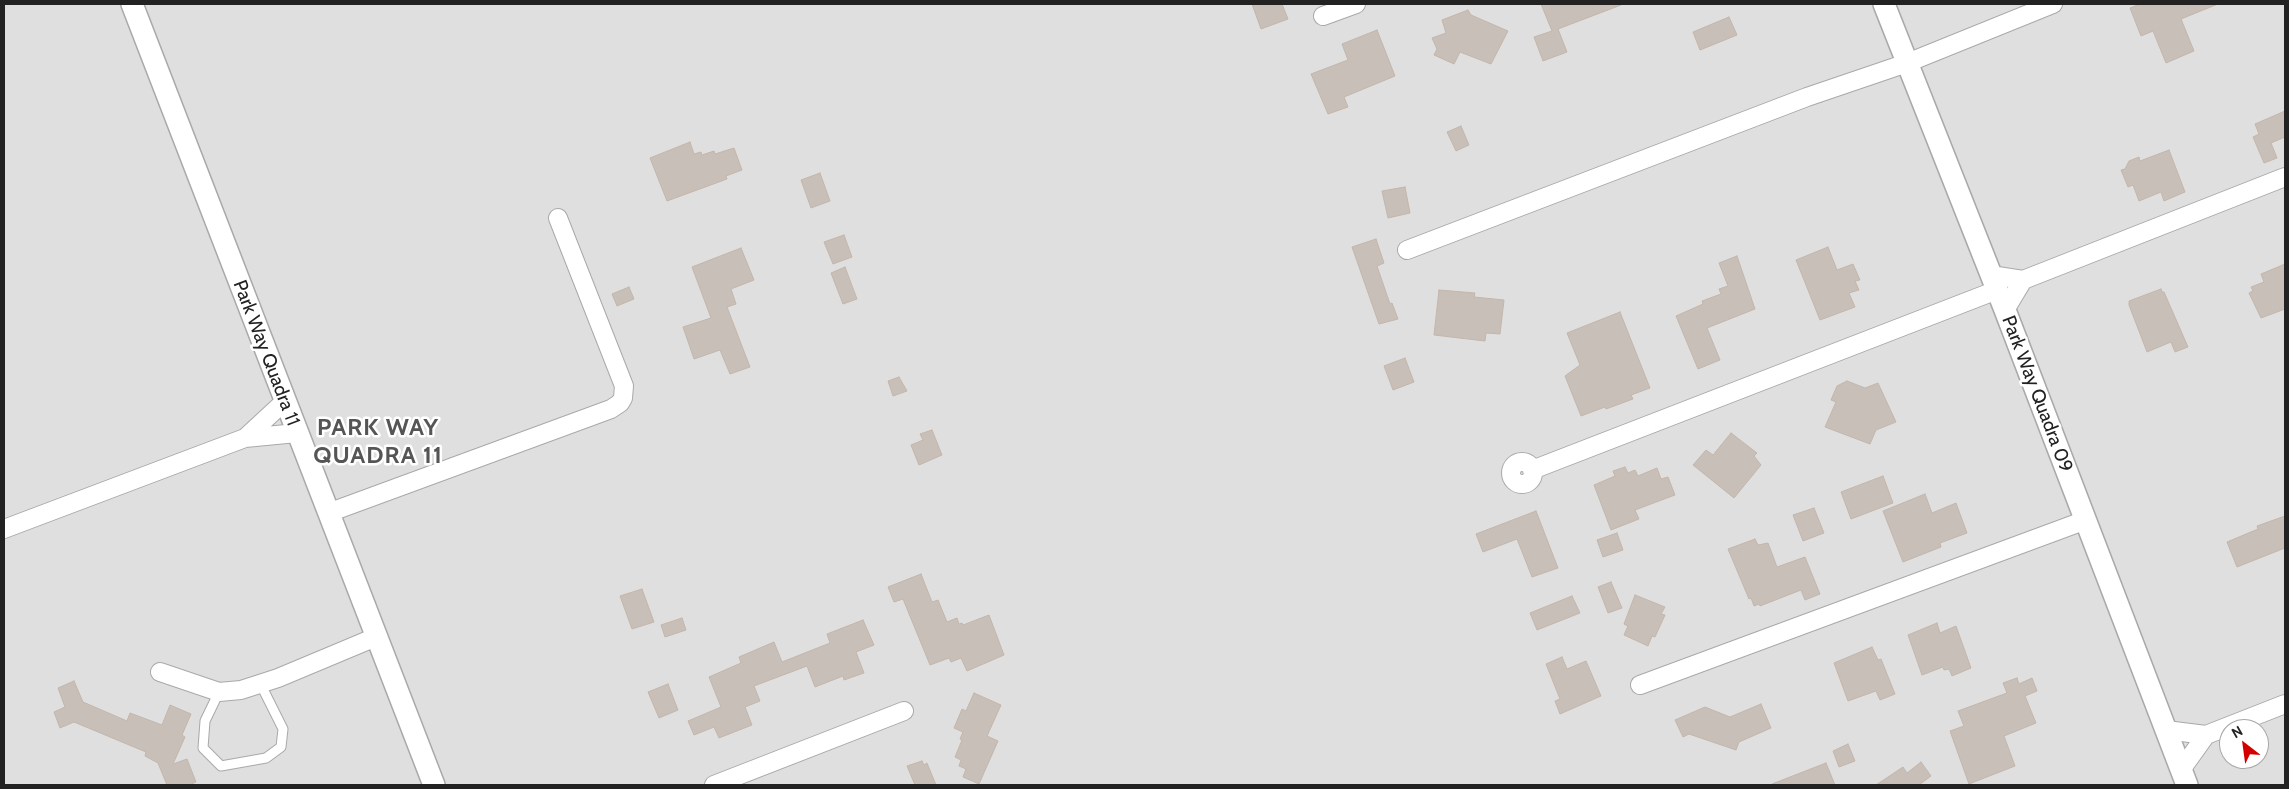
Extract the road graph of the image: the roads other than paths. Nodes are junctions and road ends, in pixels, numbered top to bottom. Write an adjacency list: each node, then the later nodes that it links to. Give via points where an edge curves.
1 (132, 4): 13 (street, Park Way Quadra 11)
2 (1356, 4): 5 (street)
3 (1884, 4): 6 (street, Park Way Quadra 09)
4 (2053, 4): 6 (street)
5 (1323, 16)
6 (1907, 63): 9 (street, via 1806,97); 11 (street, Park Way Quadra 09)
7 (2285, 177): 10 (street)
8 (558, 218): 17 (street, via 624,386 620,403)
9 (1406, 250)
10 (2023, 280): 11 (street); 12 (street)
11 (1994, 283): 12 (street, Park Way Quadra 09); 16 (street)
12 (2005, 310): 18 (street, Park Way Quadra 09)
13 (285, 401): 14 (street, Park Way Quadra 11); 15 (street)
14 (297, 433): 15 (street); 17 (street, Park Way Quadra 11)
15 (245, 438): 19 (street)
16 (1532, 470)
17 (328, 513): 20 (street, Park Way Quadra 11)
18 (2086, 520): 23 (street); 27 (street, Park Way Quadra 09)
19 (4, 529)
20 (376, 636): 22 (street); 30 (street, Park Way Quadra 11)
21 (160, 672): 24 (street)
22 (261, 685): 24 (street); 24 (lane, via 283,729 281,747 266,758 222,766 203,748 205,721)
23 (1640, 685)
24 (219, 692)
25 (2285, 704): 28 (street)
26 (904, 711): 31 (street)
27 (2166, 730): 28 (street); 29 (street, Park Way Quadra 09)
28 (2206, 735): 29 (street)
29 (2184, 778)
30 (434, 785)
31 (714, 785)

